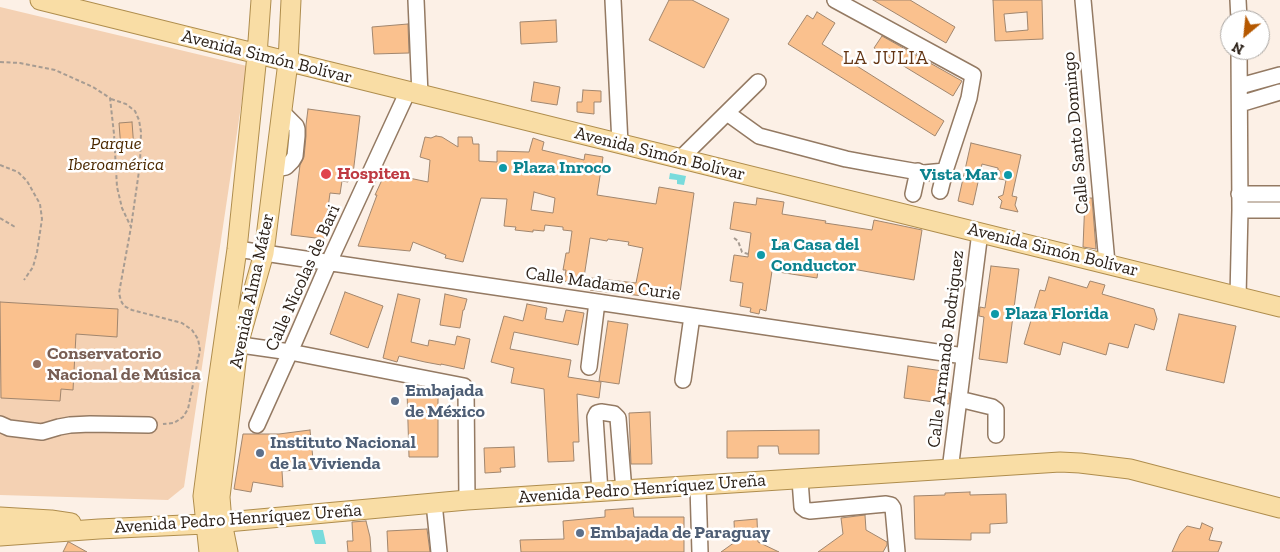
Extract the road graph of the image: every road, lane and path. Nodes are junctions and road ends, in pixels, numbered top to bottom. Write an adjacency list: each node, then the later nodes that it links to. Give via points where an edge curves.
1 (261, 0): 8 (main road, Avenida Alma Máter)
2 (291, 0): 11 (main road, Avenida Alma Máter)
3 (416, 0): 16 (street, Calle Nicolas de Bari)
4 (613, 0): 20 (street)
5 (836, 0): 23 (street, via 973,75 969,98)
6 (1083, 0): 40 (street, Calle Santo Domingo)
7 (44, 1): 8 (main road, Avenida Simón Bolívar)
8 (257, 55): 11 (main road, Avenida Simón Bolívar); 36 (main road, Avenida Alma Máter)
9 (1239, 60): 14 (street)
10 (0, 62): 17 (path, via 55,70)
11 (288, 62): 16 (main road, Avenida Simón Bolívar); 37 (main road, Avenida Alma Máter)
12 (1280, 75): 14 (street)
13 (758, 82): 19 (street)
14 (1240, 86): 18 (street)
15 (1280, 92): 18 (street)
16 (414, 93): 20 (main road, Avenida Simón Bolívar); 39 (street, Calle Nicolas de Bari)
17 (110, 98): 33 (path, via 117,187); 33 (path, via 135,111 142,132)
18 (1240, 104): 27 (street)
19 (727, 113): 21 (street); 24 (street, via 759,136 846,159)
20 (620, 144): 21 (main road, Avenida Simón Bolívar)
21 (680, 159): 34 (main road, Avenida Simón Bolívar)
22 (0, 165): 41 (path, via 18,172 40,204 42,220 37,252 33,267)
23 (945, 171): 24 (street); 25 (street)
24 (918, 172): 26 (street)
25 (940, 191)
26 (913, 194)
27 (1239, 194): 28 (street); 29 (street)
28 (1280, 194)
29 (1240, 210): 30 (street); 42 (street)
30 (1280, 210)
31 (0, 218): 32 (path)
32 (15, 227)
33 (131, 227): 54 (path, via 120,301 132,310 182,323 192,330 200,350 188,409 183,417 174,422)
34 (980, 232): 40 (main road, Avenida Simón Bolívar); 48 (street, Calle Armando Rodriguez)
35 (734, 238): 38 (path, via 742,252)
36 (237, 249): 37 (street, Calle Madame Curie); 46 (main road, Avenida Alma Máter)
37 (264, 253): 39 (street, Calle Madame Curie); 46 (main road, Avenida Alma Máter)
38 (748, 254)
39 (329, 262): 43 (street, Calle Madame Curie); 47 (street, Calle Nicolas de Bari)
40 (1106, 263): 42 (main road, Avenida Simón Bolívar)
41 (24, 280)
42 (1238, 296): 44 (main road, Avenida Simón Bolívar)
43 (597, 302): 45 (street, Calle Madame Curie); 49 (street)
44 (1280, 307)
45 (692, 316): 48 (street, Calle Madame Curie); 50 (street)
46 (231, 343): 47 (street); 65 (main road, Avenida Alma Máter, via 220,497)
47 (290, 352): 53 (street, Calle Nicolas de Bari); 61 (street, via 464,386)
48 (964, 356): 51 (street, Calle Armando Rodriguez)
49 (589, 367)
50 (683, 380)
51 (959, 400): 55 (street, via 996,410); 56 (street, Calle Armando Rodriguez)
52 (0, 424): 54 (street, via 42,432 70,425)
53 (257, 424)
54 (148, 425)
55 (996, 434)
56 (950, 470): 57 (main road, Avenida Pedro Henríquez Ureña); 63 (main road, Avenida Pedro Henríquez Ureña, via 1060,462 1100,465 1130,469)
57 (800, 480): 58 (main road, Avenida Pedro Henríquez Ureña); 72 (street, via 802,507 806,510 892,505)
58 (698, 486): 59 (main road, Avenida Pedro Henríquez Ureña); 71 (street)
59 (624, 491): 60 (main road, Avenida Pedro Henríquez Ureña); 60 (street, via 618,418 601,412 595,417)
60 (600, 492): 61 (main road, Avenida Pedro Henríquez Ureña)
61 (467, 500): 62 (main road, Avenida Pedro Henríquez Ureña)
62 (434, 503): 65 (main road, Avenida Pedro Henríquez Ureña); 70 (street)
63 (1280, 508)
64 (0, 517): 66 (main road, via 52,520)
65 (214, 523): 66 (main road, Avenida Pedro Henríquez Ureña); 68 (main road, Avenida Alma Máter); 69 (main road, Avenida Alma Máter)
66 (99, 529): 67 (main road, Avenida Pedro Henríquez Ureña)
67 (0, 536)
68 (209, 552)
69 (228, 552)
70 (439, 552)
71 (700, 552)
72 (897, 552)

